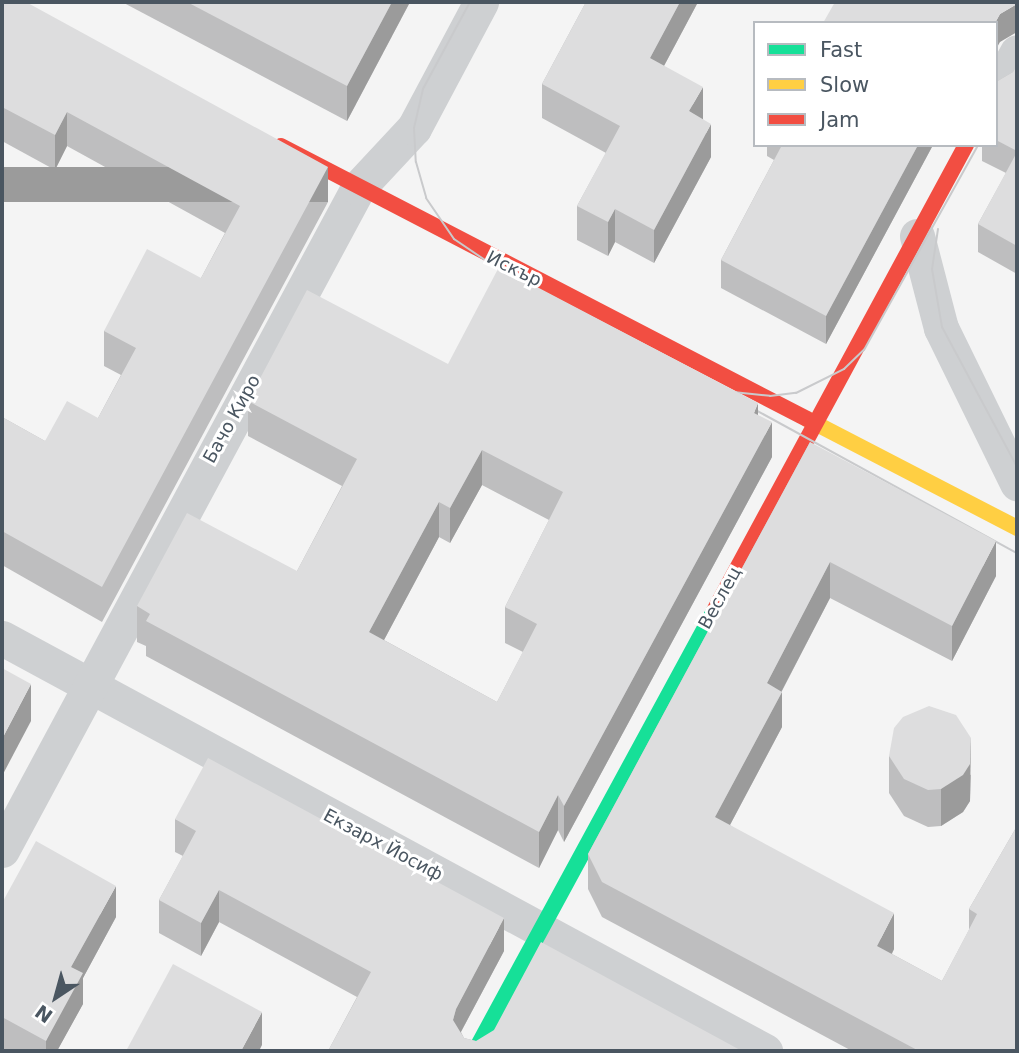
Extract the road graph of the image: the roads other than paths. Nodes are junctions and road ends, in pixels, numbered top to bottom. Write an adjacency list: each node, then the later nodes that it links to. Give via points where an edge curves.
1 (481, 2): 6 (street, Бачо Киро, via 414,128)
2 (1017, 52): 3 (street)
3 (998, 86)
4 (260, 135): 6 (street, Искър)
5 (965, 147): 7 (street, Веслец)
6 (358, 188): 8 (street, Искър); 12 (street, Бачо Киро)
7 (917, 236): 8 (street, Веслец); 9 (street, via 941,328)
8 (817, 422): 10 (street, Искър); 14 (street, Веслец)
9 (1017, 483)
10 (1017, 528)
11 (2, 638): 12 (street, Екзарх Йосиф)
12 (88, 685): 13 (street, Бачо Киро); 14 (street, Екзарх Йосиф)
13 (2, 850)
14 (539, 929): 15 (street, Веслец); 16 (street, Екзарх Йосиф)
15 (475, 1051)
16 (765, 1051)

